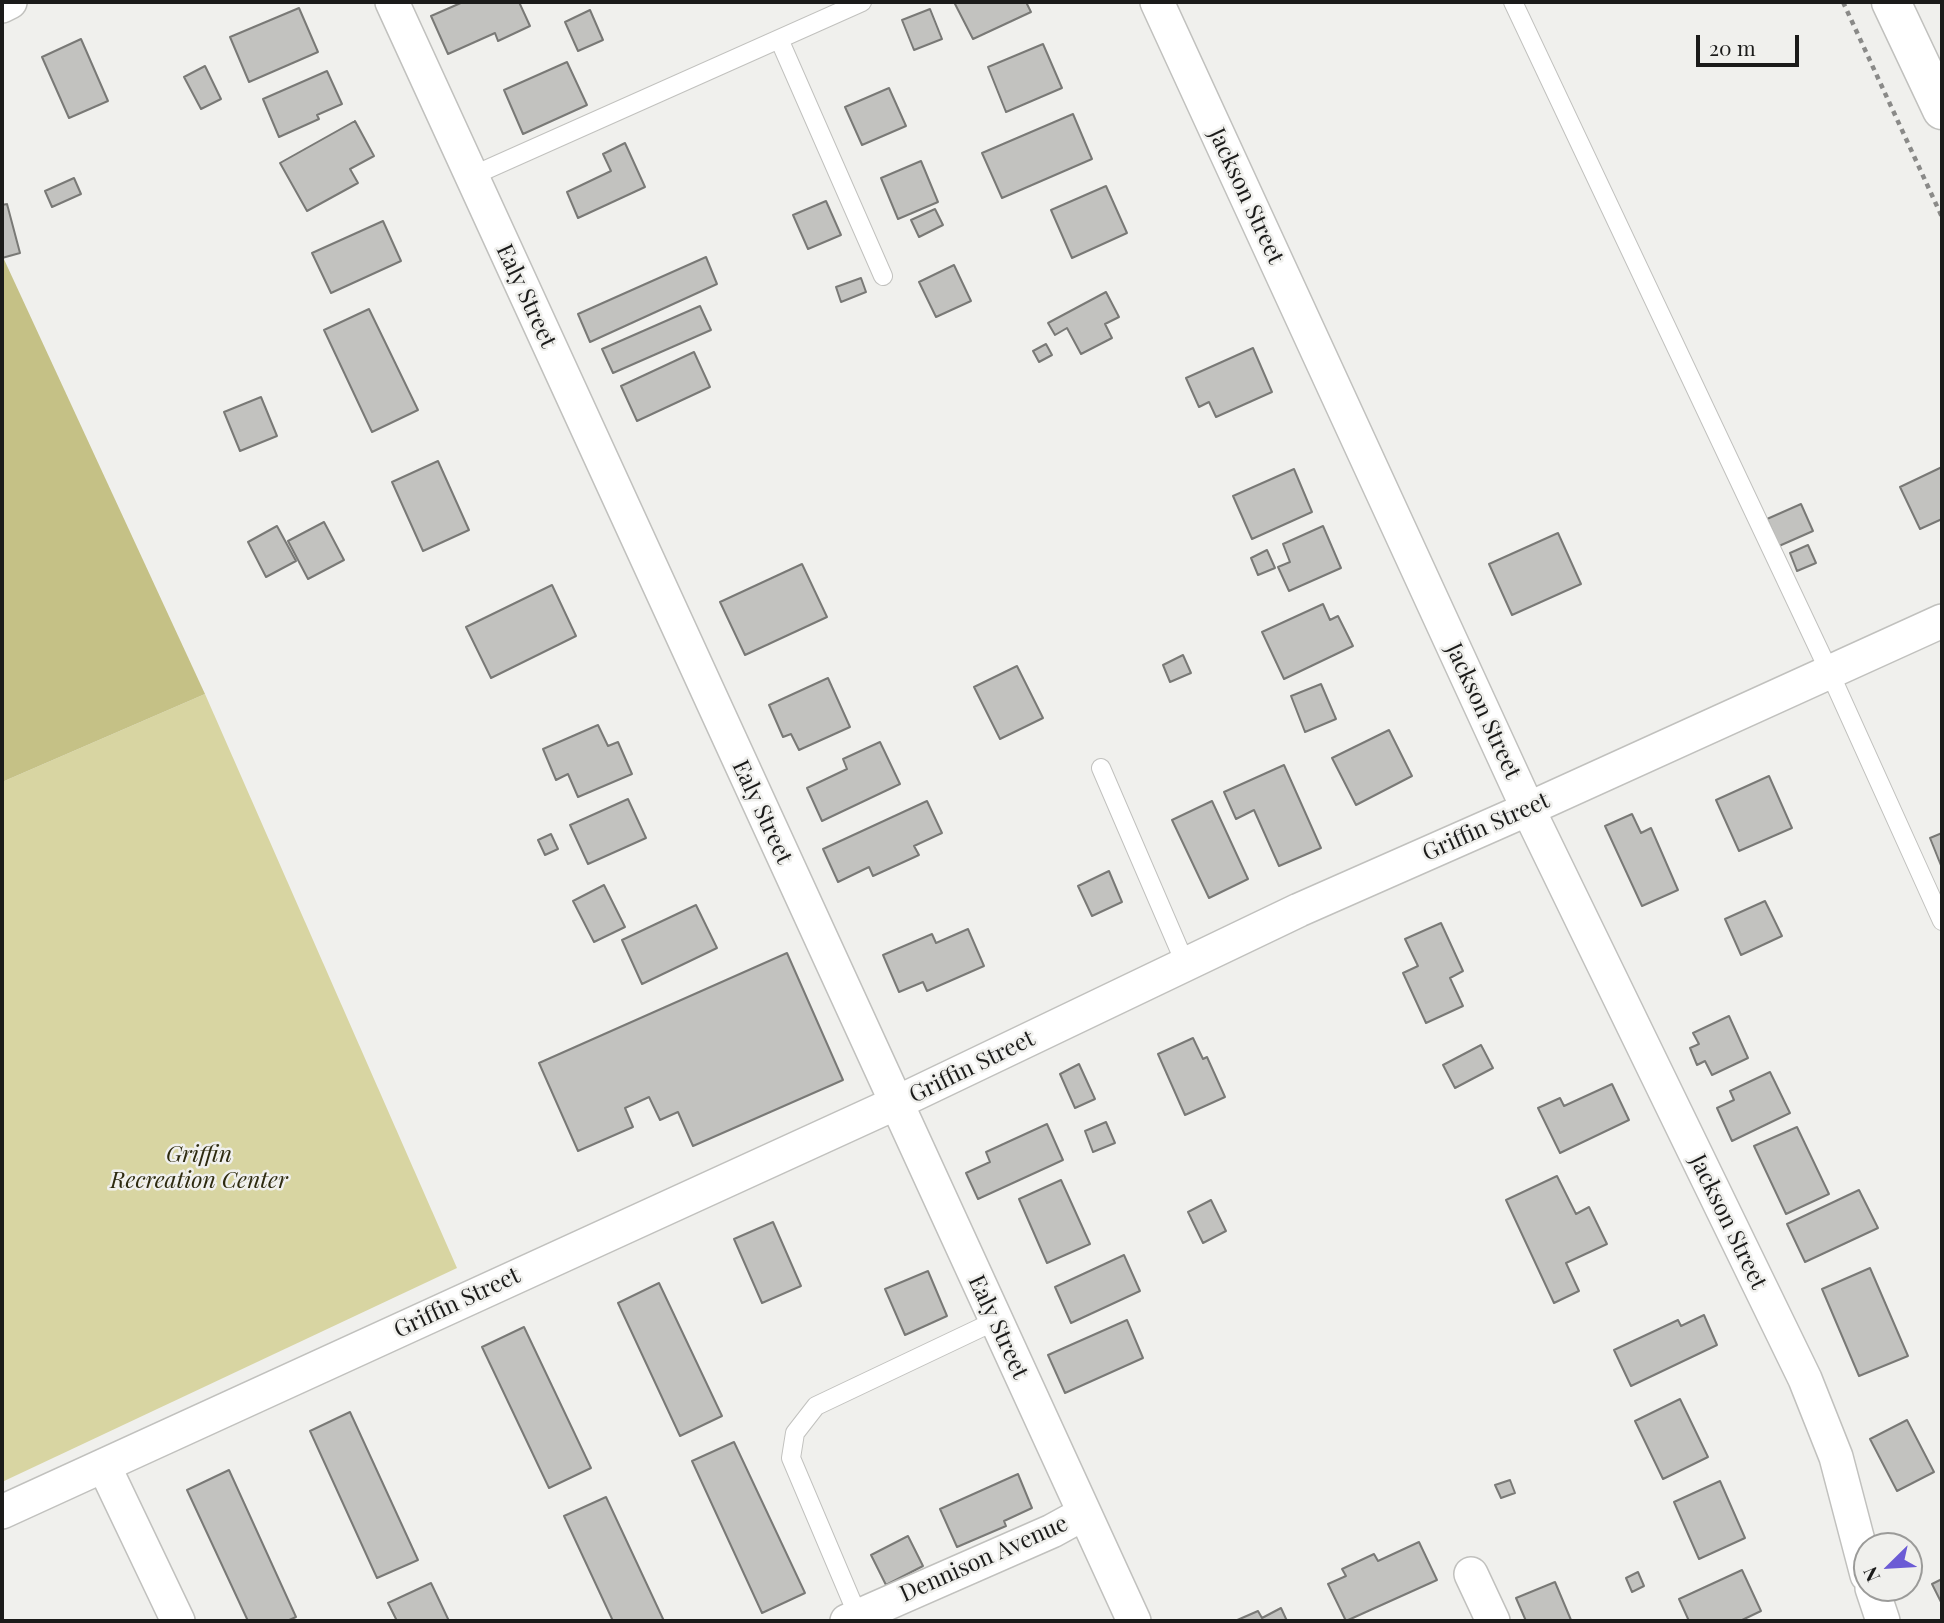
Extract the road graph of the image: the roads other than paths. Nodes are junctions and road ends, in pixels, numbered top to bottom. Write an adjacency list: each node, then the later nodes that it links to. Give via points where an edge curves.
1 (10, 2): 7 (street)
2 (392, 2): 10 (street, Ealy Street)
3 (862, 2): 8 (lane)
4 (1157, 2): 15 (street, Jackson Street)
5 (1513, 2): 13 (lane)
6 (1891, 2): 9 (street)
7 (2, 6)
8 (779, 39): 10 (lane); 11 (lane)
9 (1942, 110)
10 (472, 176): 18 (street, Ealy Street)
11 (883, 276)
12 (1942, 621): 13 (street, Griffin Street)
13 (1829, 671): 15 (street, Griffin Street); 16 (lane)
14 (1101, 768): 17 (lane)
15 (1528, 809): 17 (street, Griffin Street); 23 (street, Jackson Street, via 1805,1379 1836,1458)
16 (1942, 920)
17 (1185, 963): 18 (street, Griffin Street)
18 (896, 1104): 19 (street, Ealy Street); 20 (street, Griffin Street)
19 (995, 1321): 22 (street, Ealy Street); 26 (lane, via 816,1406 795,1433 791,1458)
20 (104, 1466): 21 (street, Griffin Street); 27 (street)
21 (2, 1512)
22 (1083, 1514): 26 (street, Dennison Avenue); 28 (street, Ealy Street)
23 (1856, 1532)
24 (1471, 1574): 29 (street)
25 (1876, 1602): 30 (street)
26 (852, 1619)
27 (178, 1621)
28 (1134, 1621)
29 (1493, 1621)
30 (1883, 1621)

